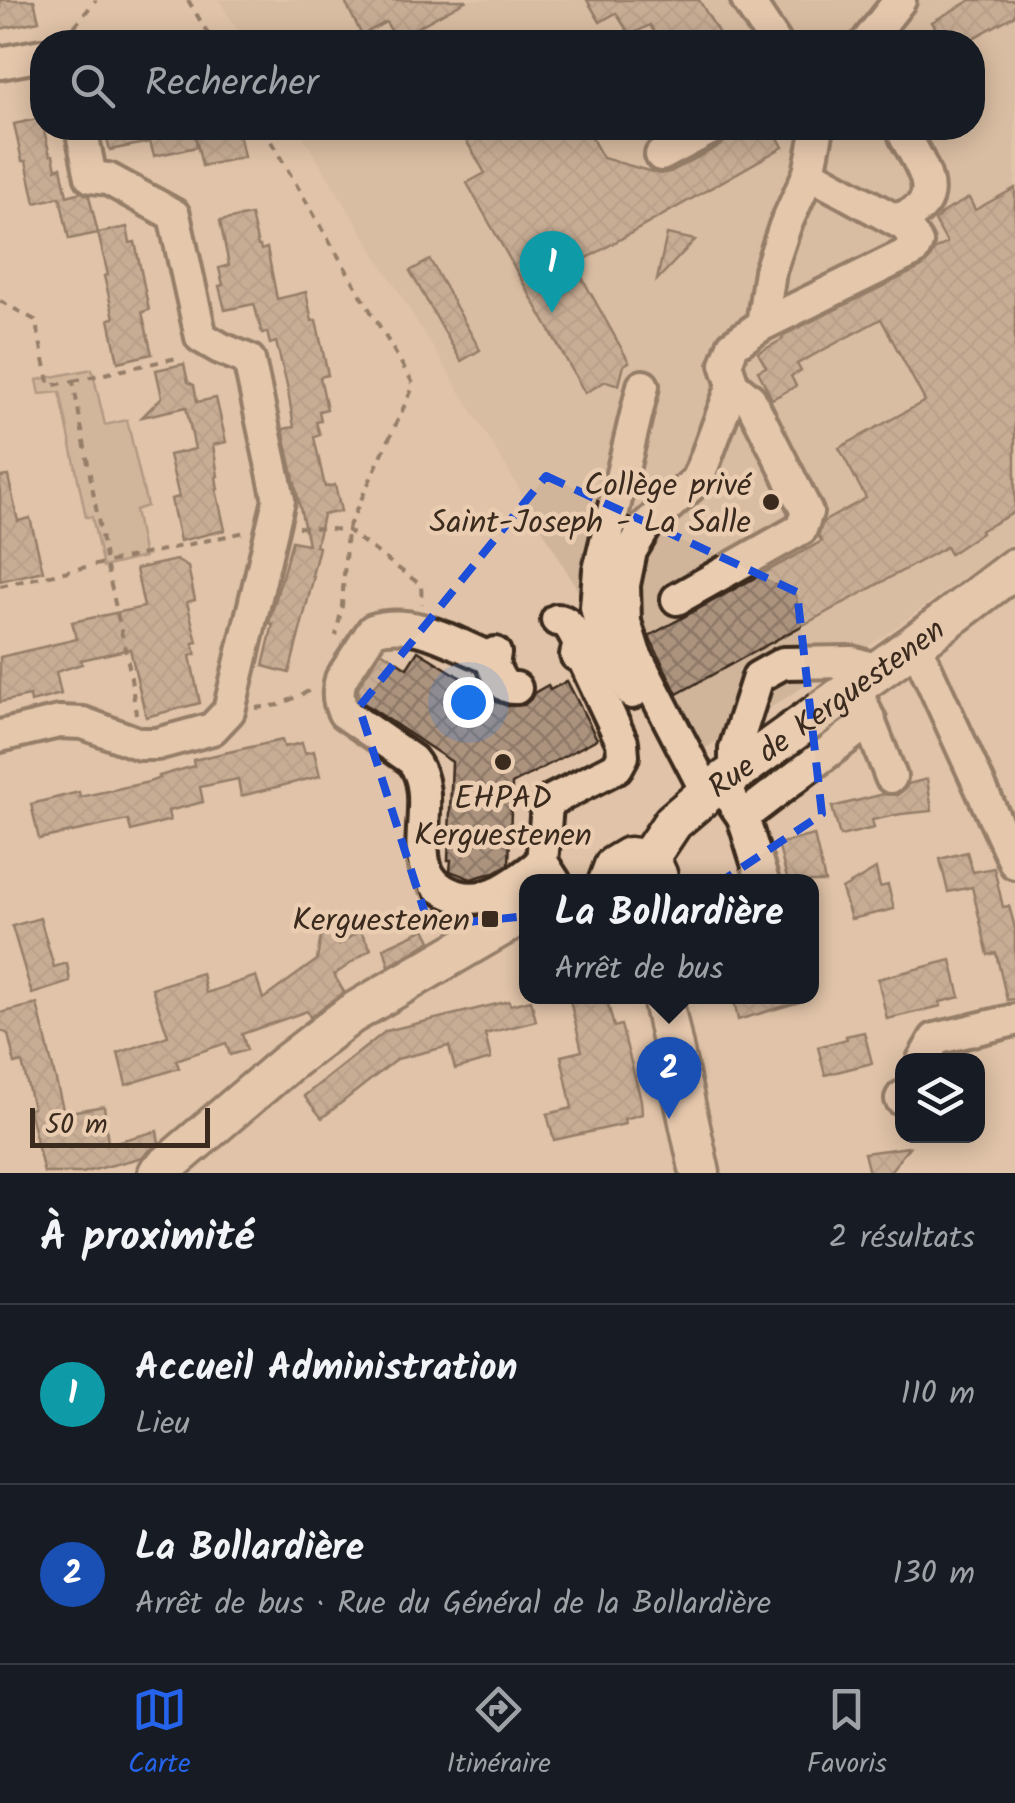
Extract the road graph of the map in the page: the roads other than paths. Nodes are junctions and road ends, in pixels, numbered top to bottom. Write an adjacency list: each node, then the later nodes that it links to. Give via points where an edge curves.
1 (747, 0): 3 (street)
2 (900, 0): 4 (street)
3 (767, 30)
4 (876, 30)
5 (30, 57): 6 (street)
6 (0, 63)
7 (83, 140): 23 (street, via 91,177 108,179 174,215 200,337 249,360 280,500 229,711 212,729 157,744 60,722)
8 (689, 140): 11 (street)
9 (816, 140): 12 (street)
10 (907, 140): 13 (street, via 929,185 920,208)
11 (661, 155)
12 (809, 173): 13 (street); 14 (street, via 770,271)
13 (896, 220): 14 (street, via 916,243 913,251)
14 (762, 325): 15 (street, via 733,345 726,364)
15 (733, 385): 18 (street, via 750,398 807,512 801,529); 25 (street, via 698,479 646,526 624,585 635,654)
16 (643, 386): 25 (street, via 596,607 602,634)
17 (1015, 568): 20 (main road, Rue de Kerguestenen)
18 (677, 599)
19 (557, 620): 29 (street, via 569,624 579,643 577,652 623,756 617,767 549,803)
20 (915, 644): 22 (main road, Rue de Kerguestenen); 27 (street)
21 (516, 688): 32 (street, via 502,684 494,656 402,625 373,630 341,680 338,697 344,713 412,760 420,774 422,862 435,884 479,898)
22 (868, 692): 24 (street); 25 (main road, Rue de Kerguestenen); 25 (street, via 852,662 783,663 758,677 735,750); 26 (street)
23 (0, 736)
24 (891, 777)
25 (711, 791): 26 (street, via 729,790); 28 (main road, Rue de Kerguestenen, via 673,822)
26 (743, 817): 31 (street)
27 (1015, 863)
28 (653, 871): 30 (main road, via 639,858 621,860)
29 (548, 872)
30 (611, 874)
31 (761, 874)
32 (519, 883)
33 (519, 916): 37 (main road, via 351,1014)
34 (664, 1004): 38 (main road)
35 (1015, 1020): 36 (street, via 935,1039)
36 (927, 1053)
37 (158, 1173)
38 (700, 1173)

